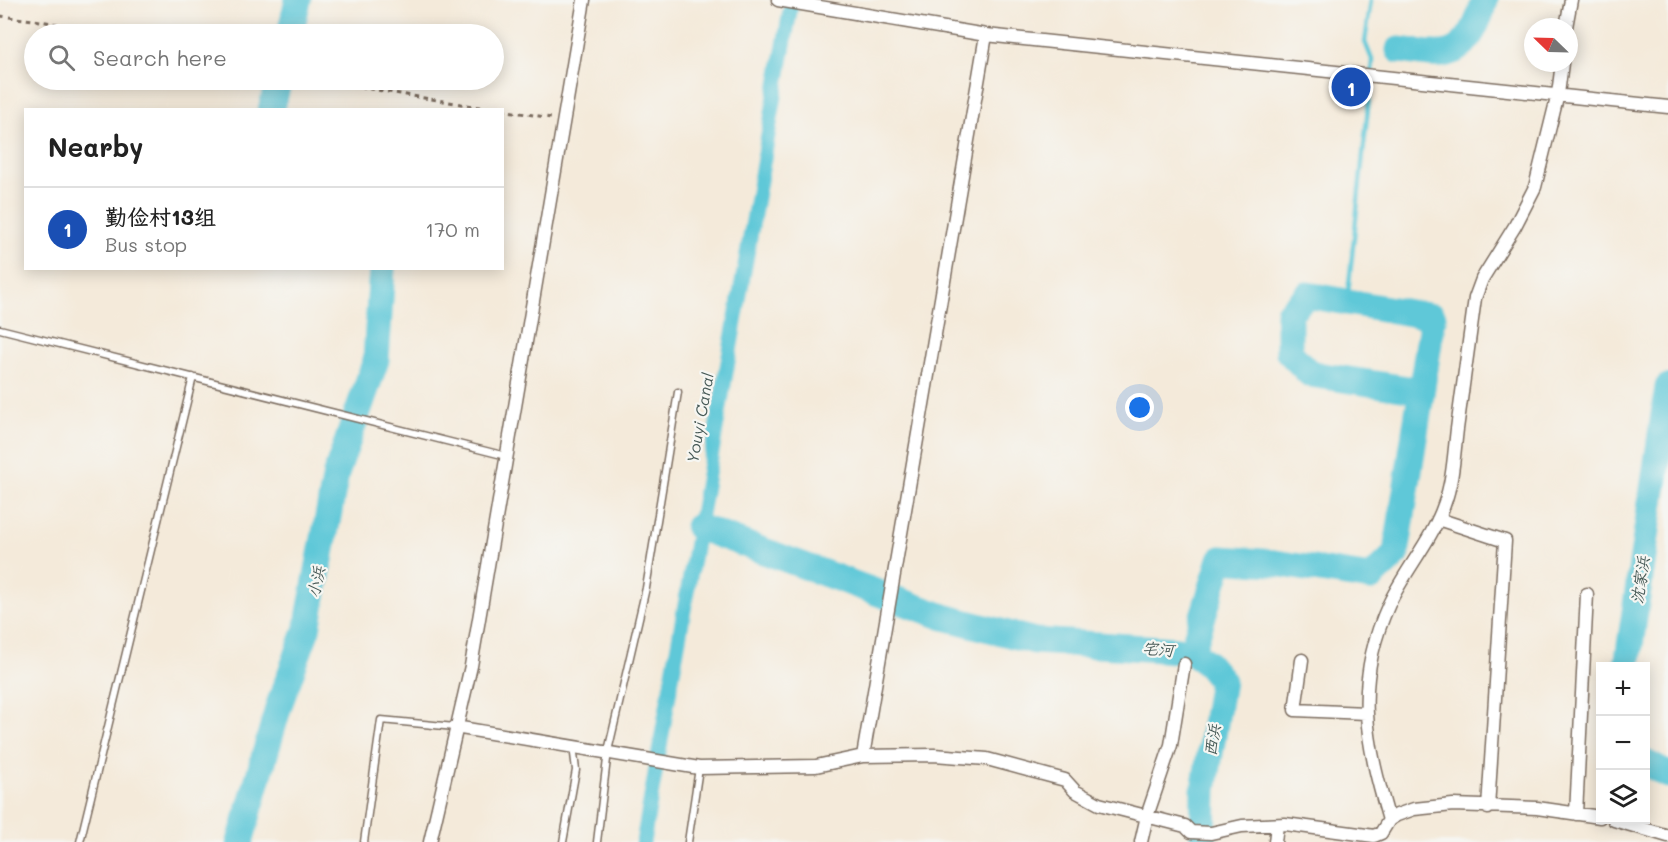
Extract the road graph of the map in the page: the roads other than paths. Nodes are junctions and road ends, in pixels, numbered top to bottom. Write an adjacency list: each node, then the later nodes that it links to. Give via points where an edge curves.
1 (584, 0): 12 (street)
2 (778, 0): 5 (street)
3 (1571, 0): 4 (street)
4 (1568, 18)
5 (986, 35): 7 (street); 21 (street)
6 (1561, 72): 7 (street)
7 (1558, 94): 8 (street); 13 (street, via 1532,198 1482,279 1475,298 1452,469)
8 (1668, 107)
9 (0, 329): 10 (lane)
10 (193, 377): 12 (lane); 32 (lane)
11 (678, 392): 20 (lane)
12 (507, 456): 18 (street, via 471,666)
13 (1438, 519): 17 (street, via 1389,604 1378,633); 23 (street, via 1505,541)
14 (1587, 594): 24 (street)
15 (1302, 660): 17 (street, via 1295,710)
16 (1184, 664): 25 (street, via 1171,745)
17 (1366, 713): 27 (street, via 1371,757)
18 (455, 727): 19 (street); 33 (lane, via 381,720); 34 (street)
19 (573, 746): 20 (street); 35 (lane, via 576,770)
20 (614, 753): 22 (street); 36 (lane)
21 (863, 756): 22 (street, via 816,766); 25 (street, via 987,759 1065,780 1099,804)
22 (699, 768): 37 (lane)
23 (1488, 808): 24 (street, via 1537,808); 27 (street, via 1453,805 1414,809)
24 (1575, 814): 26 (street)
25 (1147, 816): 29 (street, via 1205,834 1242,826); 38 (street)
26 (1596, 817)
27 (1389, 820): 31 (street, via 1381,833 1374,836)
28 (1629, 824): 30 (street)
29 (1277, 825): 31 (street); 39 (street)
30 (1663, 835)
31 (1330, 837)
32 (80, 842)
33 (363, 842)
34 (430, 842)
35 (563, 842)
36 (597, 842)
37 (688, 842)
38 (1141, 842)
39 (1275, 842)

